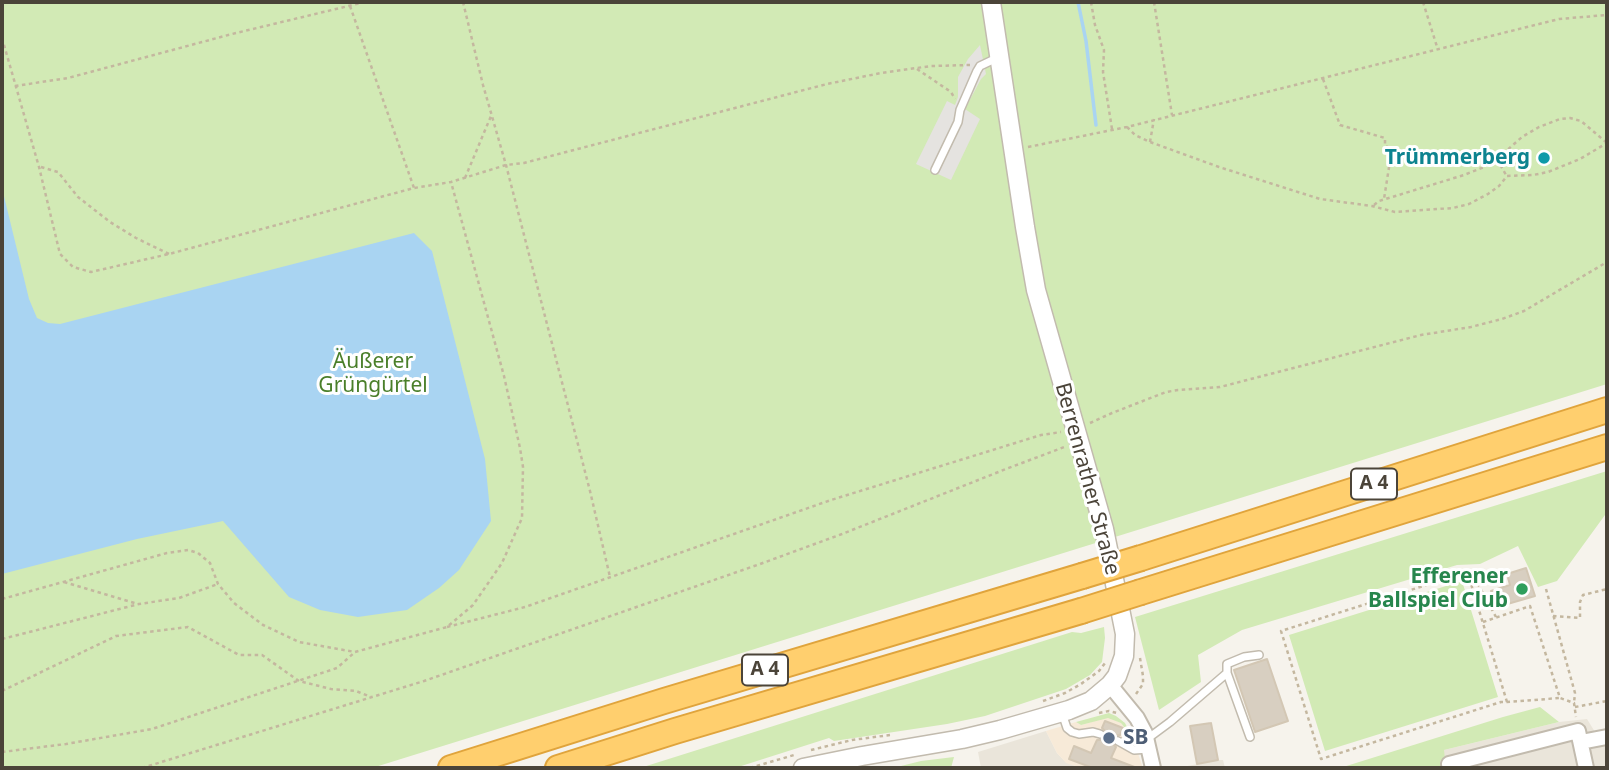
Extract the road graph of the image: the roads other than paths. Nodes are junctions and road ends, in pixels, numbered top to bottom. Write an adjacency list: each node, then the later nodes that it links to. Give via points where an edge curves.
1 (991, 2): 2 (street, Berrenrather Straße)
2 (999, 57): 3 (lane, via 980,66); 8 (street, Berrenrather Straße, via 1036,290 1104,530 1125,634 1124,656)
3 (935, 170)
4 (1607, 410): 19 (highway, A 4, bridge, via 1141,558)
5 (1607, 447): 20 (highway, A 4, bridge)
6 (1259, 655): 7 (lane, via 1227,664)
7 (1227, 674): 12 (lane); 15 (lane)
8 (1110, 685): 9 (street, Berrenrather Straße, via 1091,701); 15 (street, via 1137,718)
9 (1062, 712): 10 (lane, via 1072,732); 17 (street, Berrenrather Straße)
10 (1100, 734)
11 (1579, 736): 13 (street); 18 (street); 22 (street)
12 (1250, 737)
13 (1607, 737)
14 (1118, 741): 15 (lane, via 1135,750)
15 (1148, 744): 21 (street)
16 (801, 761): 17 (street, Berrenrather Straße)
17 (862, 762)
18 (1450, 766)
19 (451, 768)
20 (558, 768)
21 (1153, 768)
22 (1586, 768)

